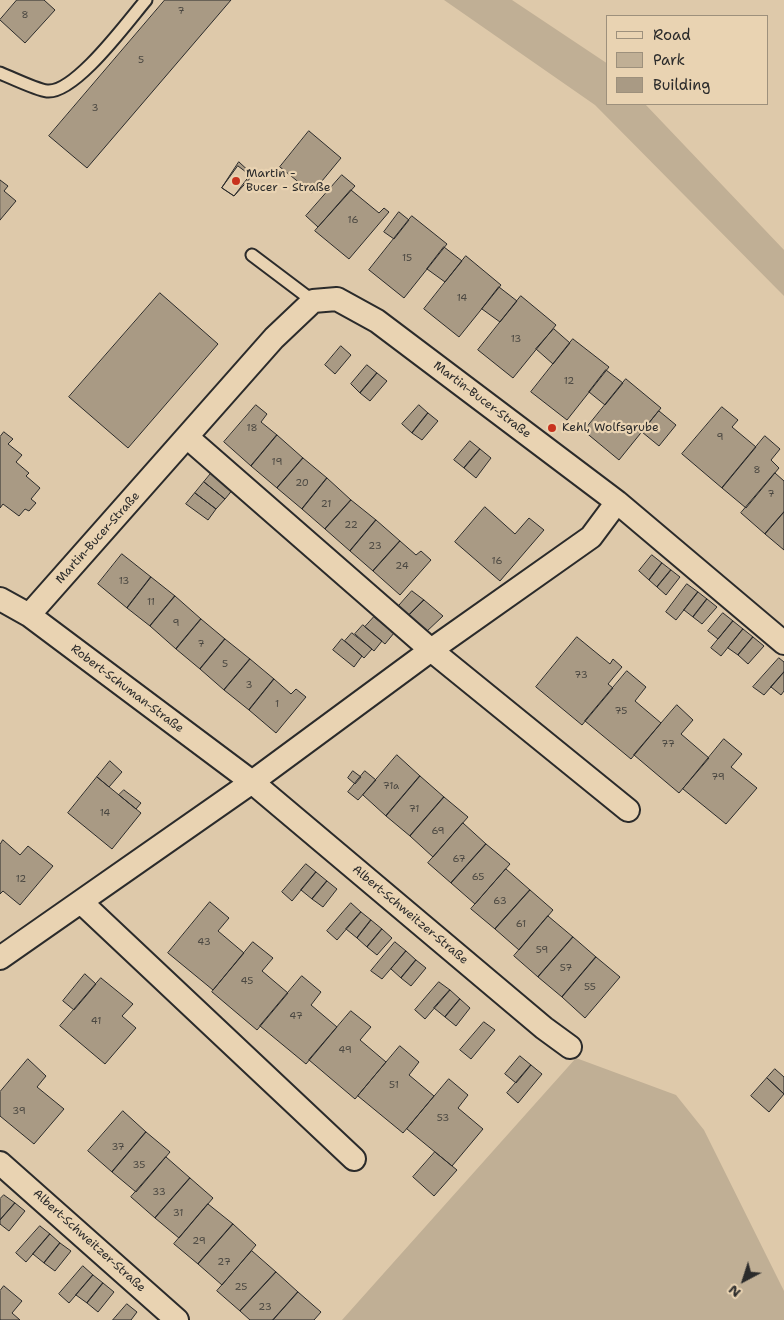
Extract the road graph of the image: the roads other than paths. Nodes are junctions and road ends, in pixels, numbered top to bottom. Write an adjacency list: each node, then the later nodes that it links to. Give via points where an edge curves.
1 (146, 0): 2 (lane, via 84,72 68,84 47,91)
2 (0, 73)
3 (252, 255): 4 (lane)
4 (313, 301): 5 (street, Martin-Bucer-Straße, via 274,338); 6 (street, Martin-Bucer-Straße, via 337,299 378,321)
5 (187, 437): 8 (street, Martin-Bucer-Straße); 10 (street)
6 (617, 502): 9 (street, Martin-Bucer-Straße); 10 (street, via 591,538)
7 (0, 599): 8 (street, Robert-Schuman-Straße)
8 (29, 615): 11 (street, Robert-Schuman-Straße)
9 (784, 643)
10 (431, 650): 11 (street); 12 (street)
11 (252, 782): 13 (street); 15 (street, Albert-Schweitzer-Straße)
12 (628, 810)
13 (81, 902): 14 (street); 16 (street)
14 (0, 958)
15 (570, 1047)
16 (354, 1159)
17 (0, 1163): 18 (street, Albert-Schweitzer-Straße)
18 (177, 1320)

